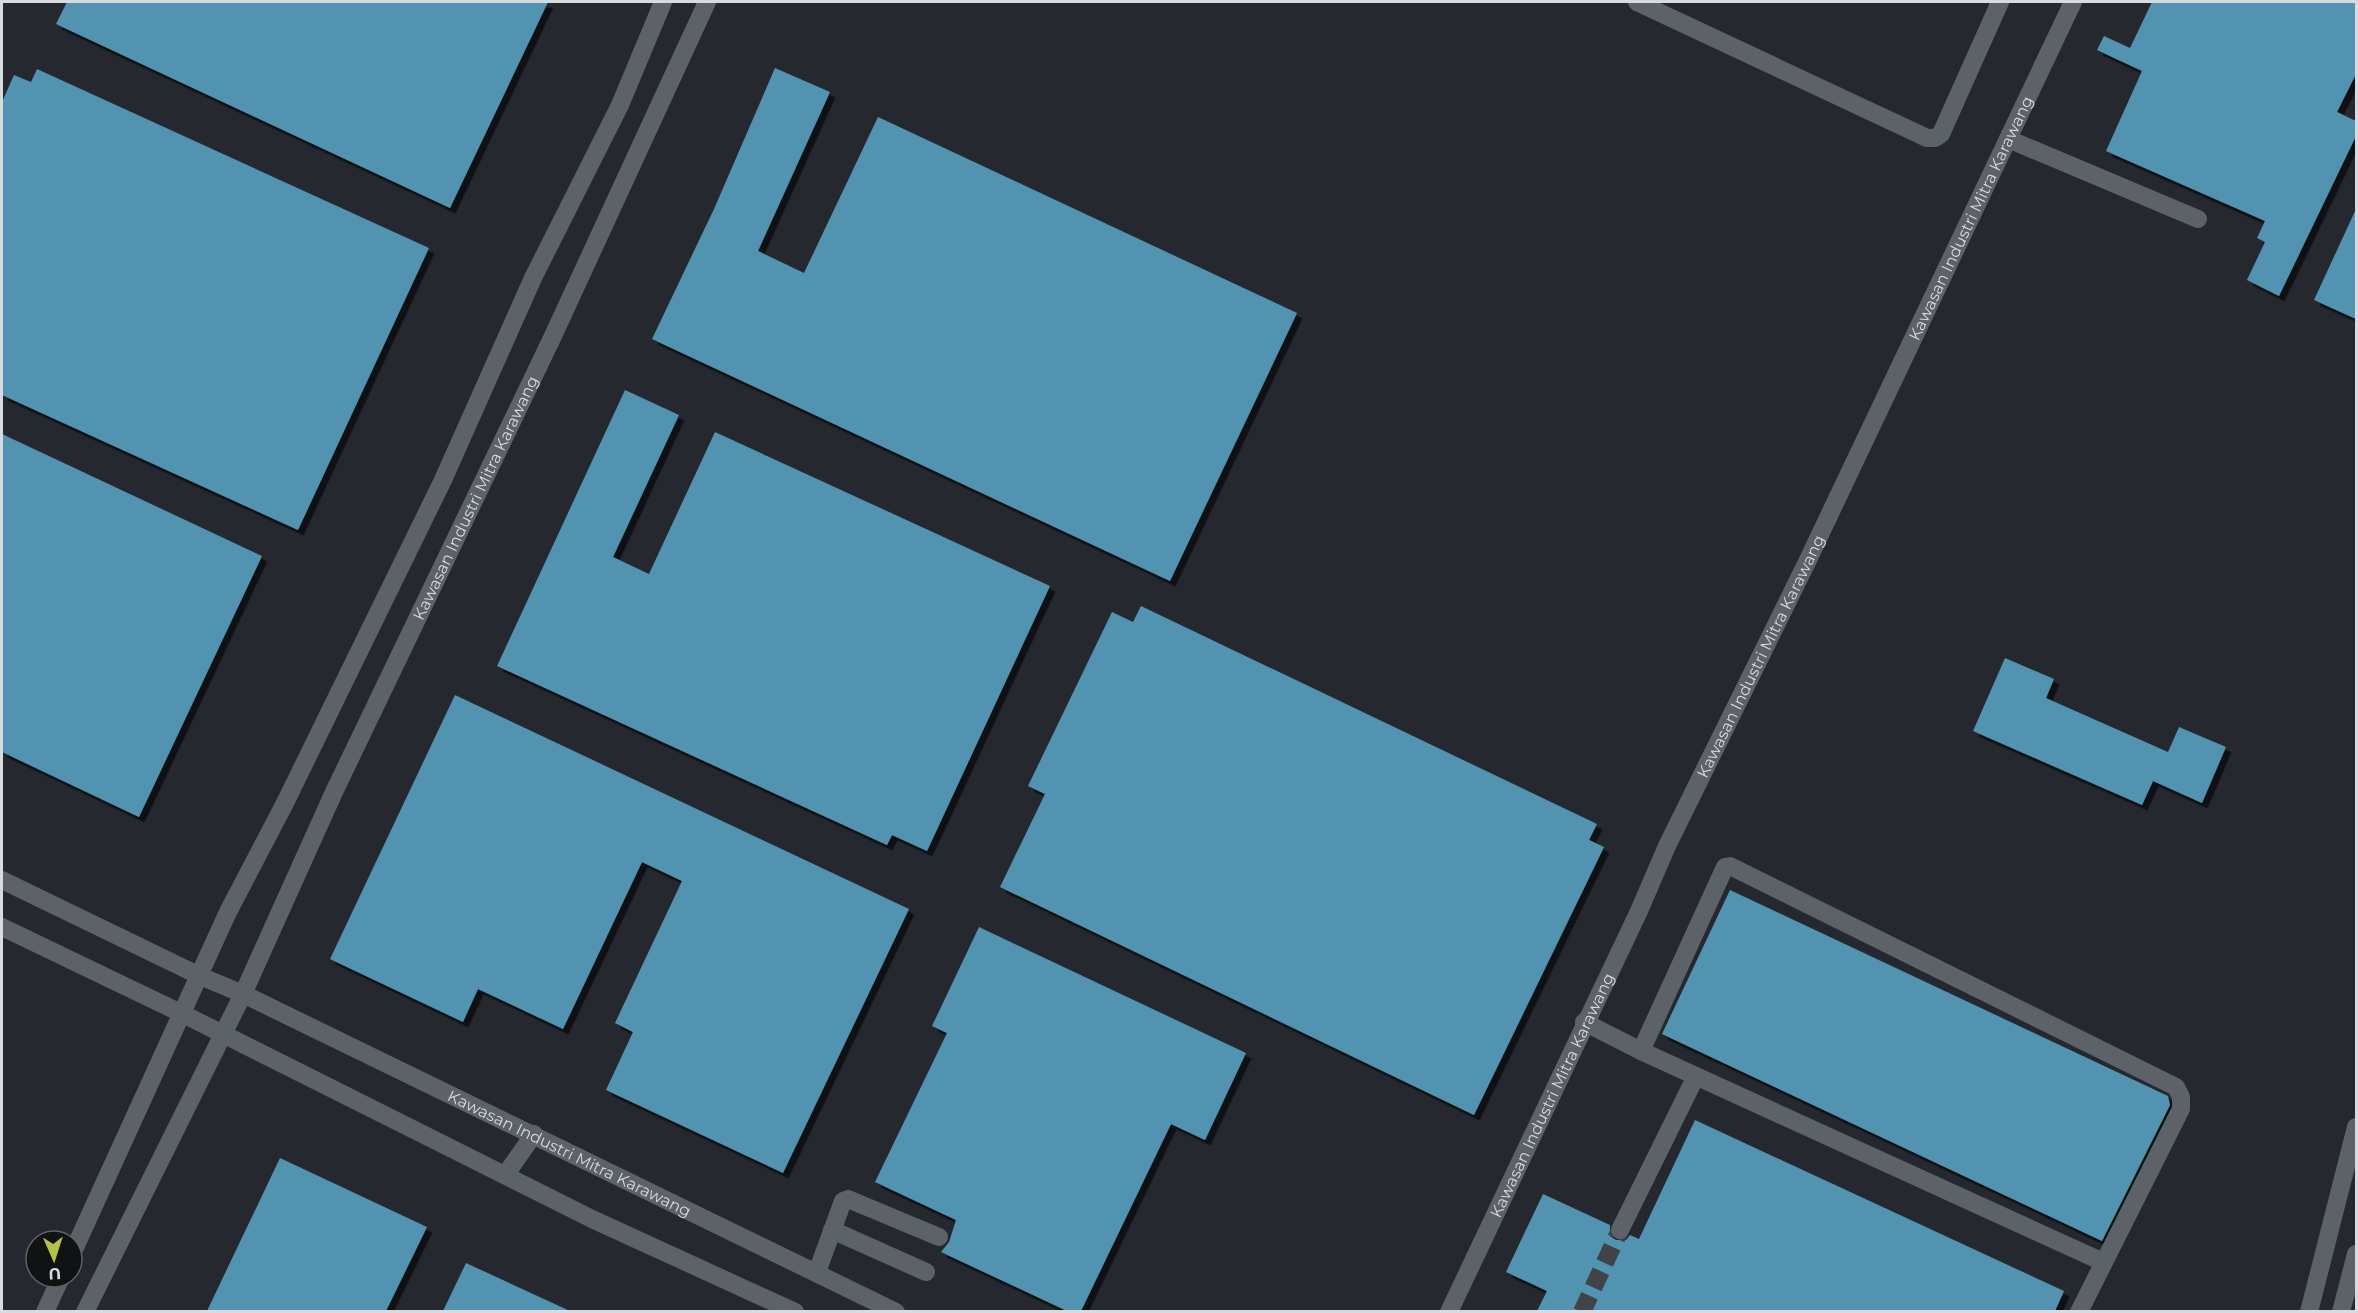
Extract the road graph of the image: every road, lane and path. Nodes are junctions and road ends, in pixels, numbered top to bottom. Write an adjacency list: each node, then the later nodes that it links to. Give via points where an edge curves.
1 (663, 2): 10 (street, via 620,105 533,278 443,480 228,912)
2 (706, 2): 11 (street, Kawasan Industri Mitra Karawang)
3 (1637, 2): 4 (street, via 1927,138 1941,134)
4 (2000, 2)
5 (2073, 2): 6 (street, Kawasan Industri Mitra Karawang)
6 (2008, 139): 7 (street); 13 (street, Kawasan Industri Mitra Karawang)
7 (2198, 219)
8 (2, 880): 10 (street, Kawasan Industri Mitra Karawang)
9 (2, 927): 12 (street)
10 (200, 976): 11 (street, Kawasan Industri Mitra Karawang); 12 (street)
11 (243, 994): 14 (street, Kawasan Industri Mitra Karawang); 18 (street, Kawasan Industri Mitra Karawang)
12 (183, 1014): 14 (street); 20 (street)
13 (1584, 1022): 15 (street); 33 (street, Kawasan Industri Mitra Karawang)
14 (222, 1034): 19 (street); 30 (street, Kawasan Industri Mitra Karawang)
15 (1641, 1051): 16 (street); 25 (street, via 1725,867 1730,866 2176,1087 2181,1109)
16 (1696, 1076): 22 (street); 25 (street)
17 (2356, 1126): 35 (street)
18 (534, 1134): 19 (street); 26 (street, Kawasan Industri Mitra Karawang)
19 (506, 1174): 31 (street, via 592,1219)
20 (84, 1229)
21 (832, 1230): 23 (street, via 843,1201 848,1199); 26 (street); 27 (street)
22 (1620, 1230)
23 (939, 1237)
24 (2356, 1254): 36 (street)
25 (2103, 1262): 34 (street)
26 (817, 1272): 32 (street, Kawasan Industri Mitra Karawang)
27 (926, 1272)
28 (55, 1289): 29 (street)
29 (45, 1311)
30 (85, 1311)
31 (795, 1311)
32 (896, 1311)
33 (1449, 1311)
34 (2079, 1311)
35 (2309, 1311)
36 (2341, 1311)

